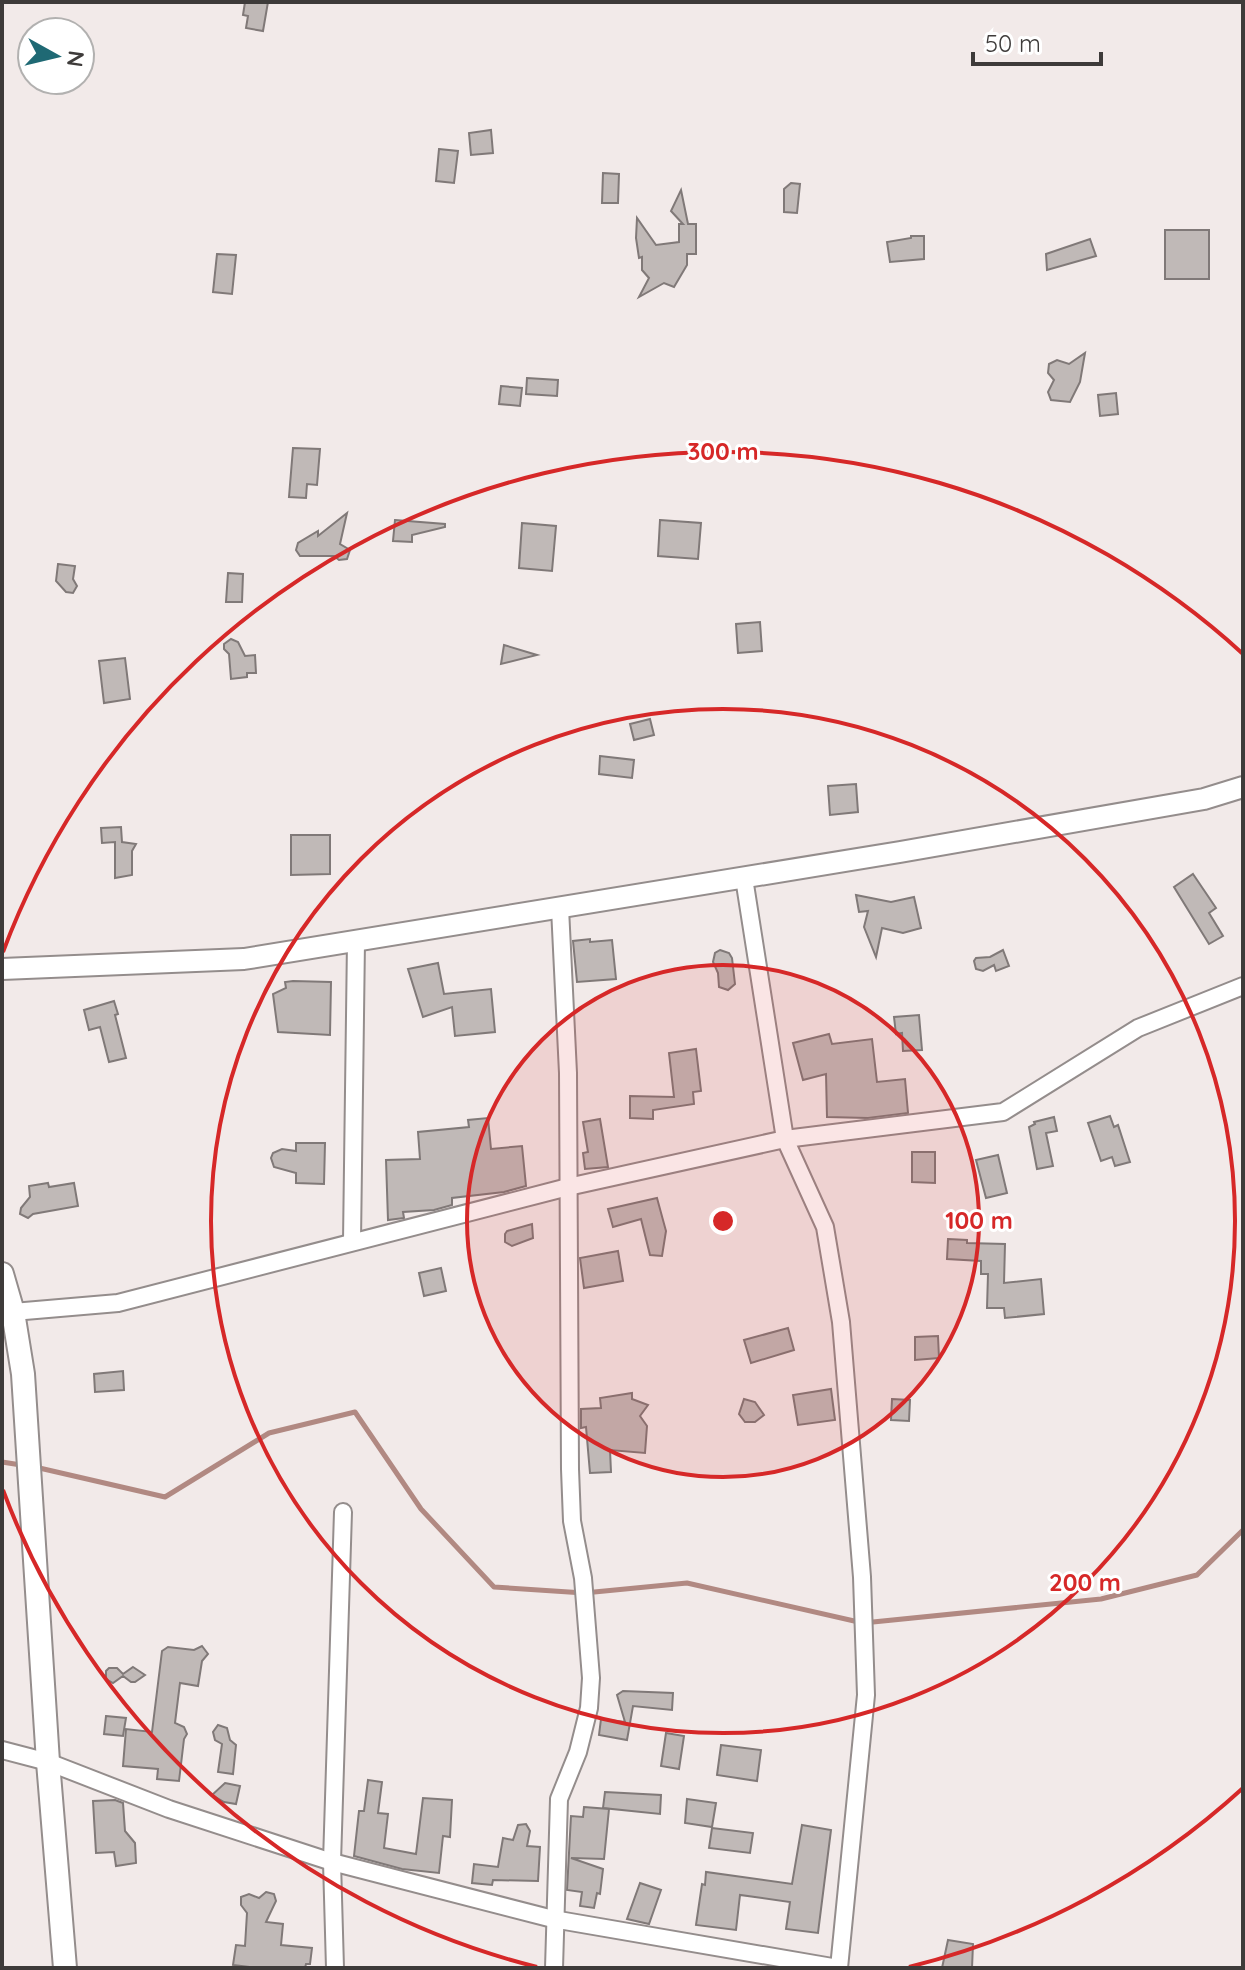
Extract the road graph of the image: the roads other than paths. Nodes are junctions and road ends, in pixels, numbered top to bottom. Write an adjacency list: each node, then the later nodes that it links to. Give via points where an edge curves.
1 (1243, 787): 2 (street, via 1204,799)
2 (744, 878): 3 (street); 7 (street)
3 (560, 908): 4 (street); 8 (street)
4 (356, 941): 5 (street, via 244,959); 9 (street)
5 (2, 969)
6 (1243, 986): 7 (street, via 1138,1028 1003,1112)
7 (785, 1139): 8 (street); 20 (street, via 825,1227 841,1322 862,1577 866,1695)
8 (568, 1187): 9 (street); 16 (street, via 570,1482 591,1678 582,1737 559,1799)
9 (352, 1241): 11 (street, via 118,1303)
10 (2, 1274): 11 (main road)
11 (13, 1312): 14 (main road, via 26,1405)
12 (343, 1512): 15 (street)
13 (2, 1750): 14 (street)
14 (48, 1762): 15 (street, via 169,1809); 17 (main road)
15 (332, 1862): 16 (street); 18 (street)
16 (553, 1919): 19 (street); 20 (street)
17 (65, 1968)
18 (335, 1968)
19 (554, 1968)
20 (839, 1968)

